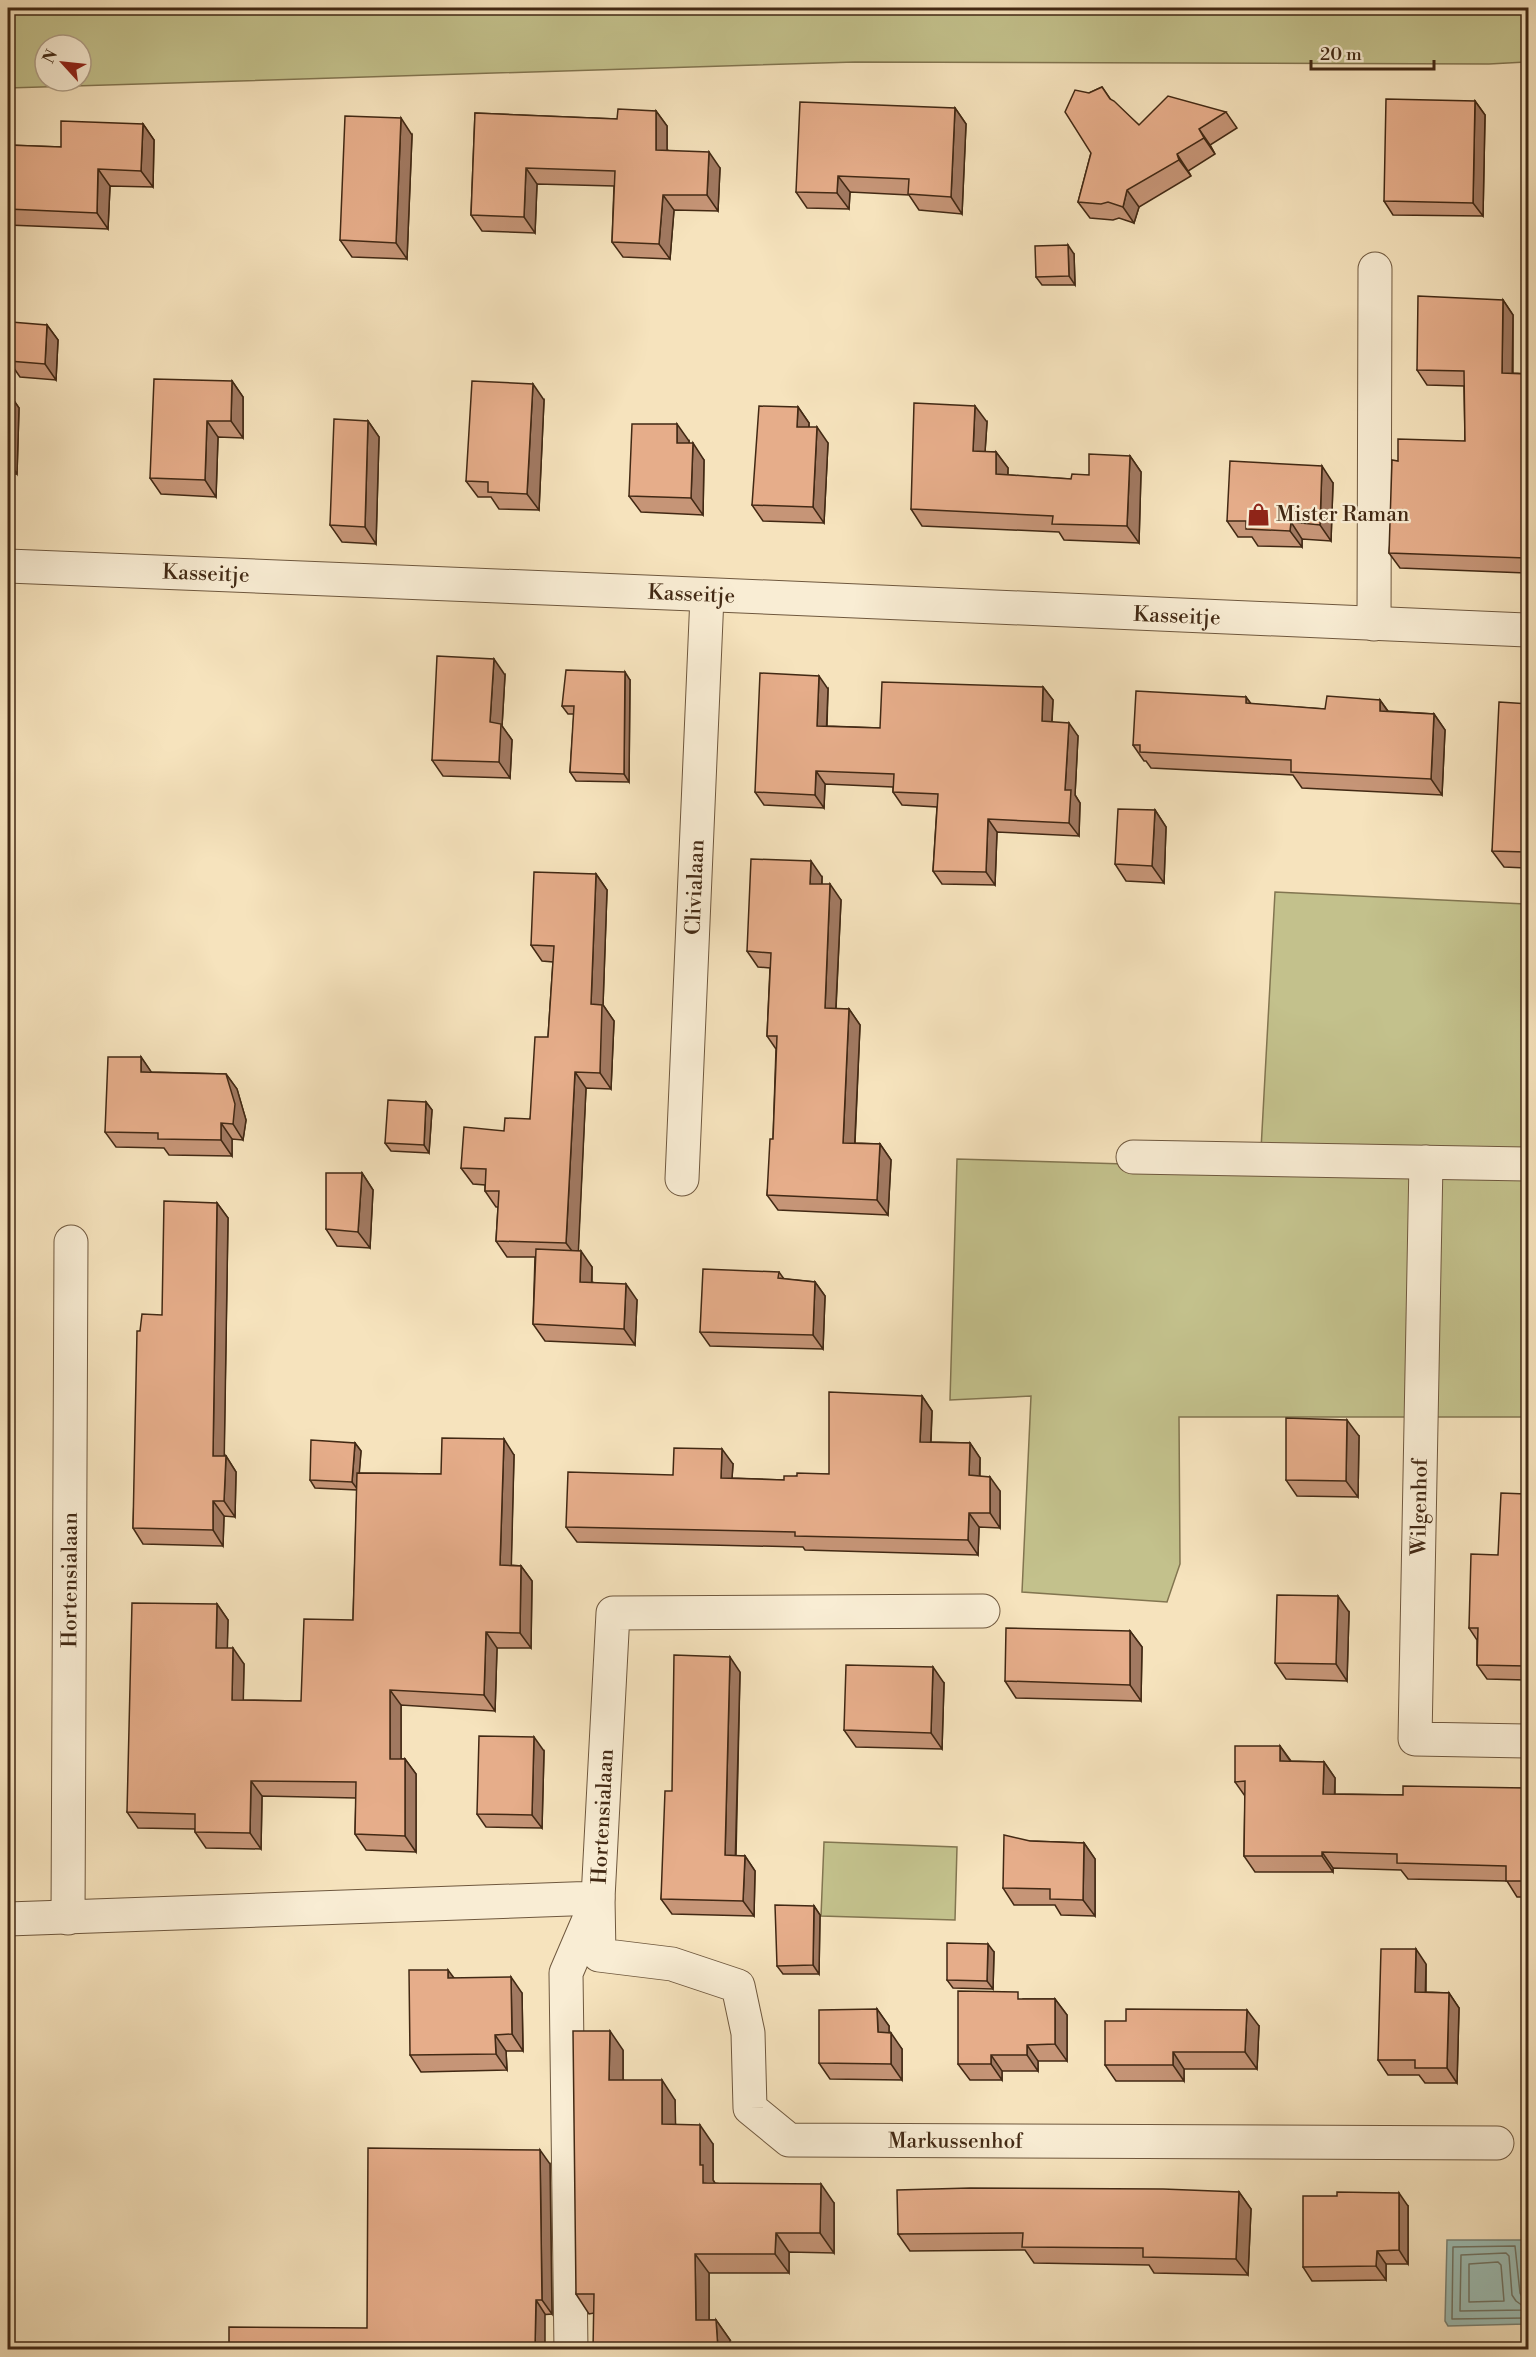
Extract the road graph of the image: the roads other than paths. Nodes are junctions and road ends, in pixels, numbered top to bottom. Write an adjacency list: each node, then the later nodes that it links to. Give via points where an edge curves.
1 (1375, 269): 4 (street)
2 (8, 566): 3 (street, Kasseitje)
3 (707, 596): 4 (street, Kasseitje); 9 (street, Clivialaan)
4 (1374, 624): 5 (street, Kasseitje)
5 (1528, 630)
6 (1133, 1157): 7 (street)
7 (1426, 1162): 8 (street); 12 (street, Wilgenhof, via 1415,1739)
8 (1528, 1164)
9 (682, 1179)
10 (71, 1242): 14 (street, Hortensialaan)
11 (983, 1611): 13 (street, Hortensialaan, via 613,1613)
12 (1528, 1741)
13 (598, 1898): 14 (street, Hortensialaan); 16 (street, Markussenhof, via 599,1955 672,1964 738,1986 748,2032 750,2108 789,2140); 17 (street, via 566,1973)
14 (68, 1918): 15 (street, Hortensialaan)
15 (8, 1919)
16 (1497, 2144)
17 (571, 2349)

